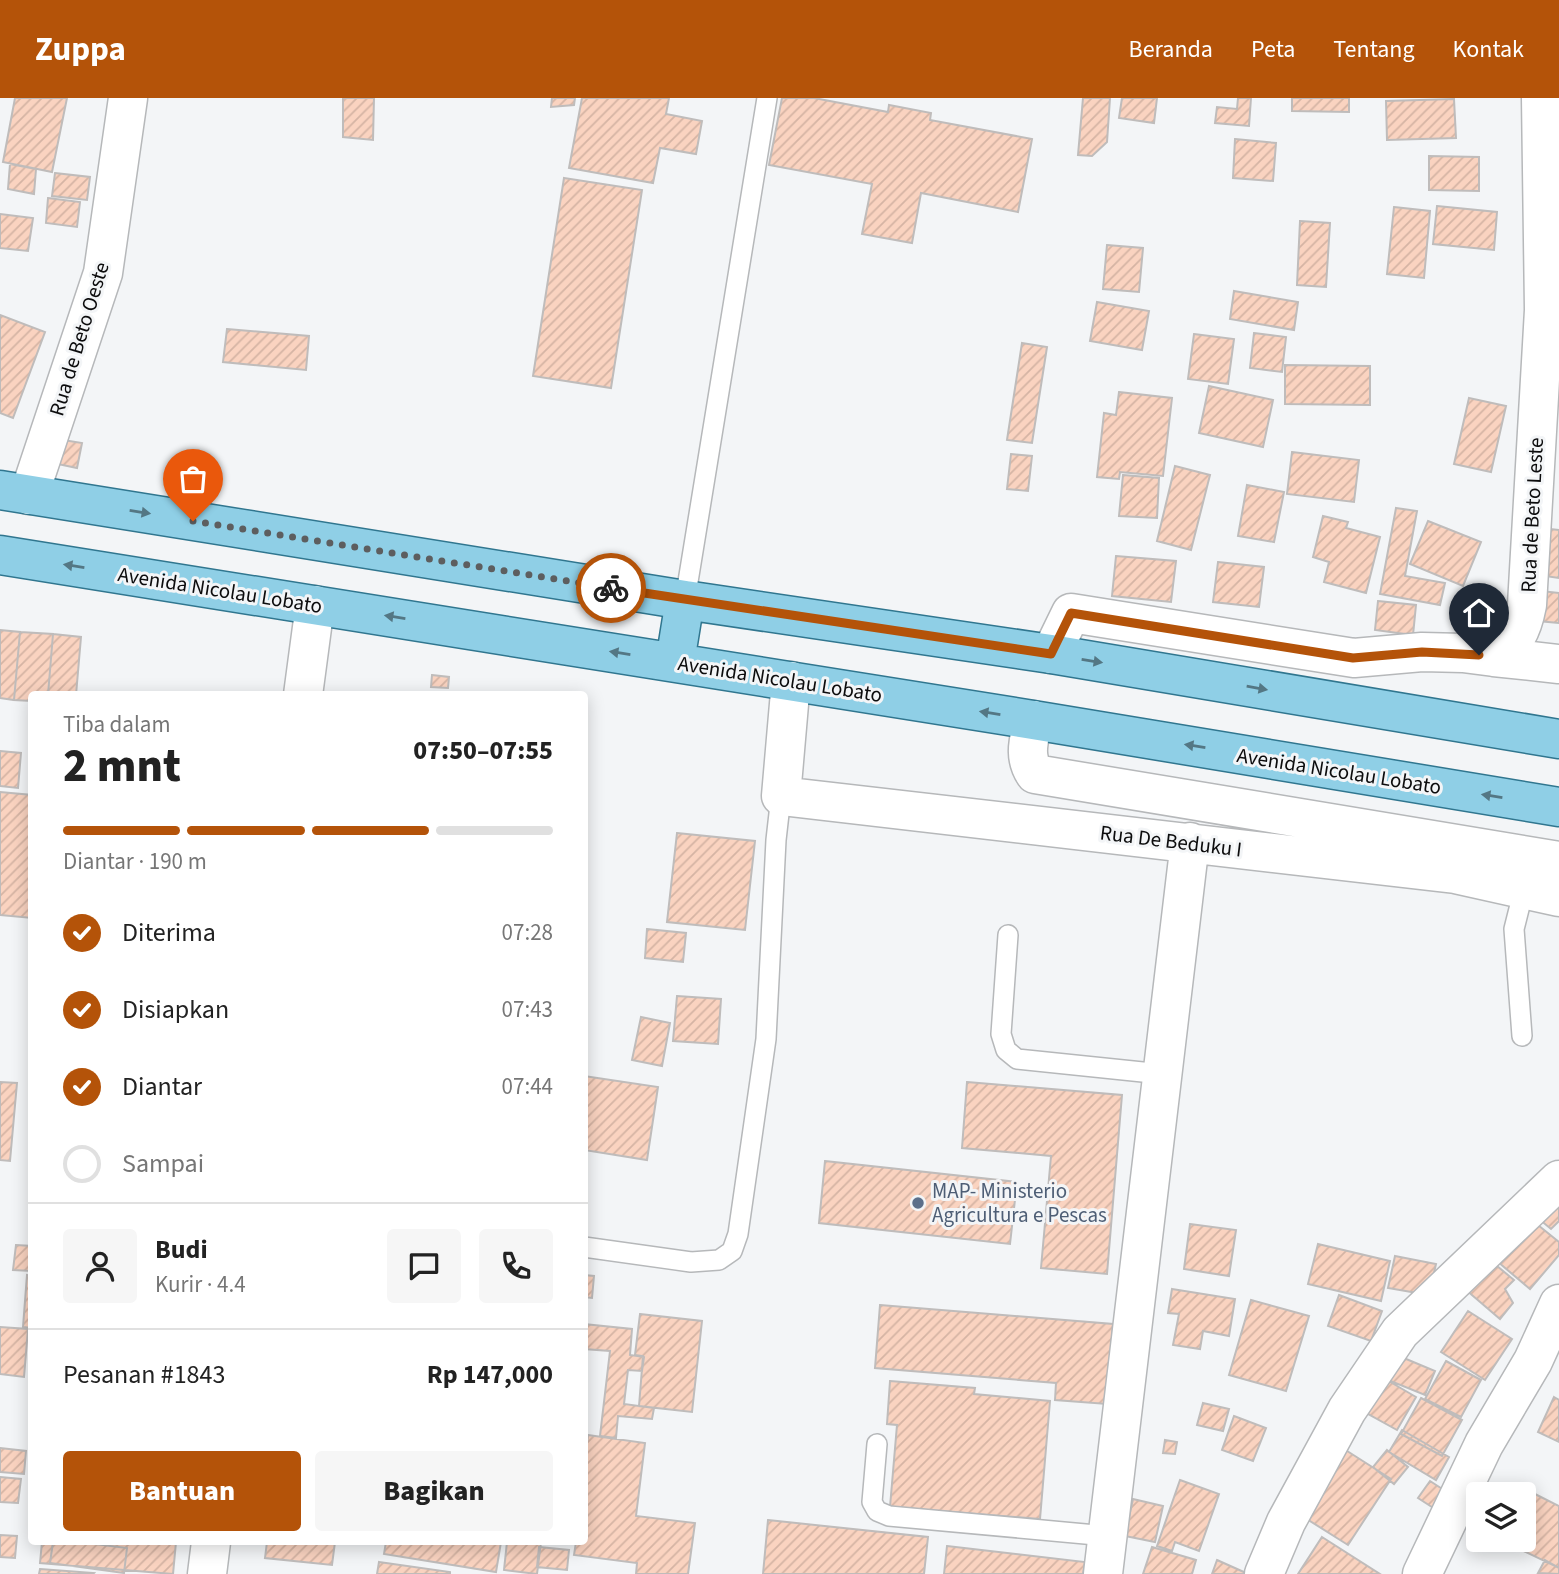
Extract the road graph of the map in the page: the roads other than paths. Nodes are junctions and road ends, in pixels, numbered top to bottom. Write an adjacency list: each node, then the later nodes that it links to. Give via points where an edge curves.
1 (128, 98): 4 (street, Rua de Beto Oeste, via 103,273)
2 (767, 98): 6 (lane)
3 (1541, 98): 9 (street, Rua de Beto Leste, via 1544,310 1527,605 1516,638)
4 (15, 492): 6 (main road, one-way to 6)
5 (0, 555): 7 (main road, Avenida Nicolau Lobato, one-way to 5)
6 (685, 600): 8 (main road); 10 (main road)
7 (315, 605): 10 (main road, Avenida Nicolau Lobato, one-way to 7); 13 (street)
8 (1051, 654): 9 (street, via 1071,613 1353,658 1422,652); 15 (main road, one-way to 15)
9 (1494, 657): 11 (street)
10 (675, 662): 12 (main road, Avenida Nicolau Lobato)
11 (1559, 664)
12 (791, 681): 14 (main road, Avenida Nicolau Lobato, one-way to 12); 16 (street)
13 (304, 691)
14 (1033, 720): 17 (main road, Avenida Nicolau Lobato, one-way to 14); 19 (street, via 1026,754 1035,774)
15 (1559, 739)
16 (781, 796): 18 (street, Rua De Beduku I); 25 (lane, via 766,1038 732,1251 719,1260 691,1262)
17 (1559, 807)
18 (1190, 842): 20 (street, Rua De Beduku I, via 1455,874); 23 (street)
19 (1559, 861)
20 (1542, 893): 22 (lane, via 1514,929)
21 (1008, 935): 23 (lane, via 1001,1034 1006,1050 1017,1059)
22 (1522, 1036)
23 (1162, 1074): 28 (street)
24 (1559, 1180): 32 (street, via 1400,1332 1347,1410 1286,1522)
25 (588, 1248)
26 (1559, 1304): 33 (street, via 1484,1444)
27 (877, 1444): 28 (lane, via 872,1502 877,1511 889,1516)
28 (1108, 1536): 31 (street)
29 (211, 1545): 30 (street)
30 (207, 1574)
31 (1102, 1574)
32 (1264, 1574)
33 (1422, 1574)

